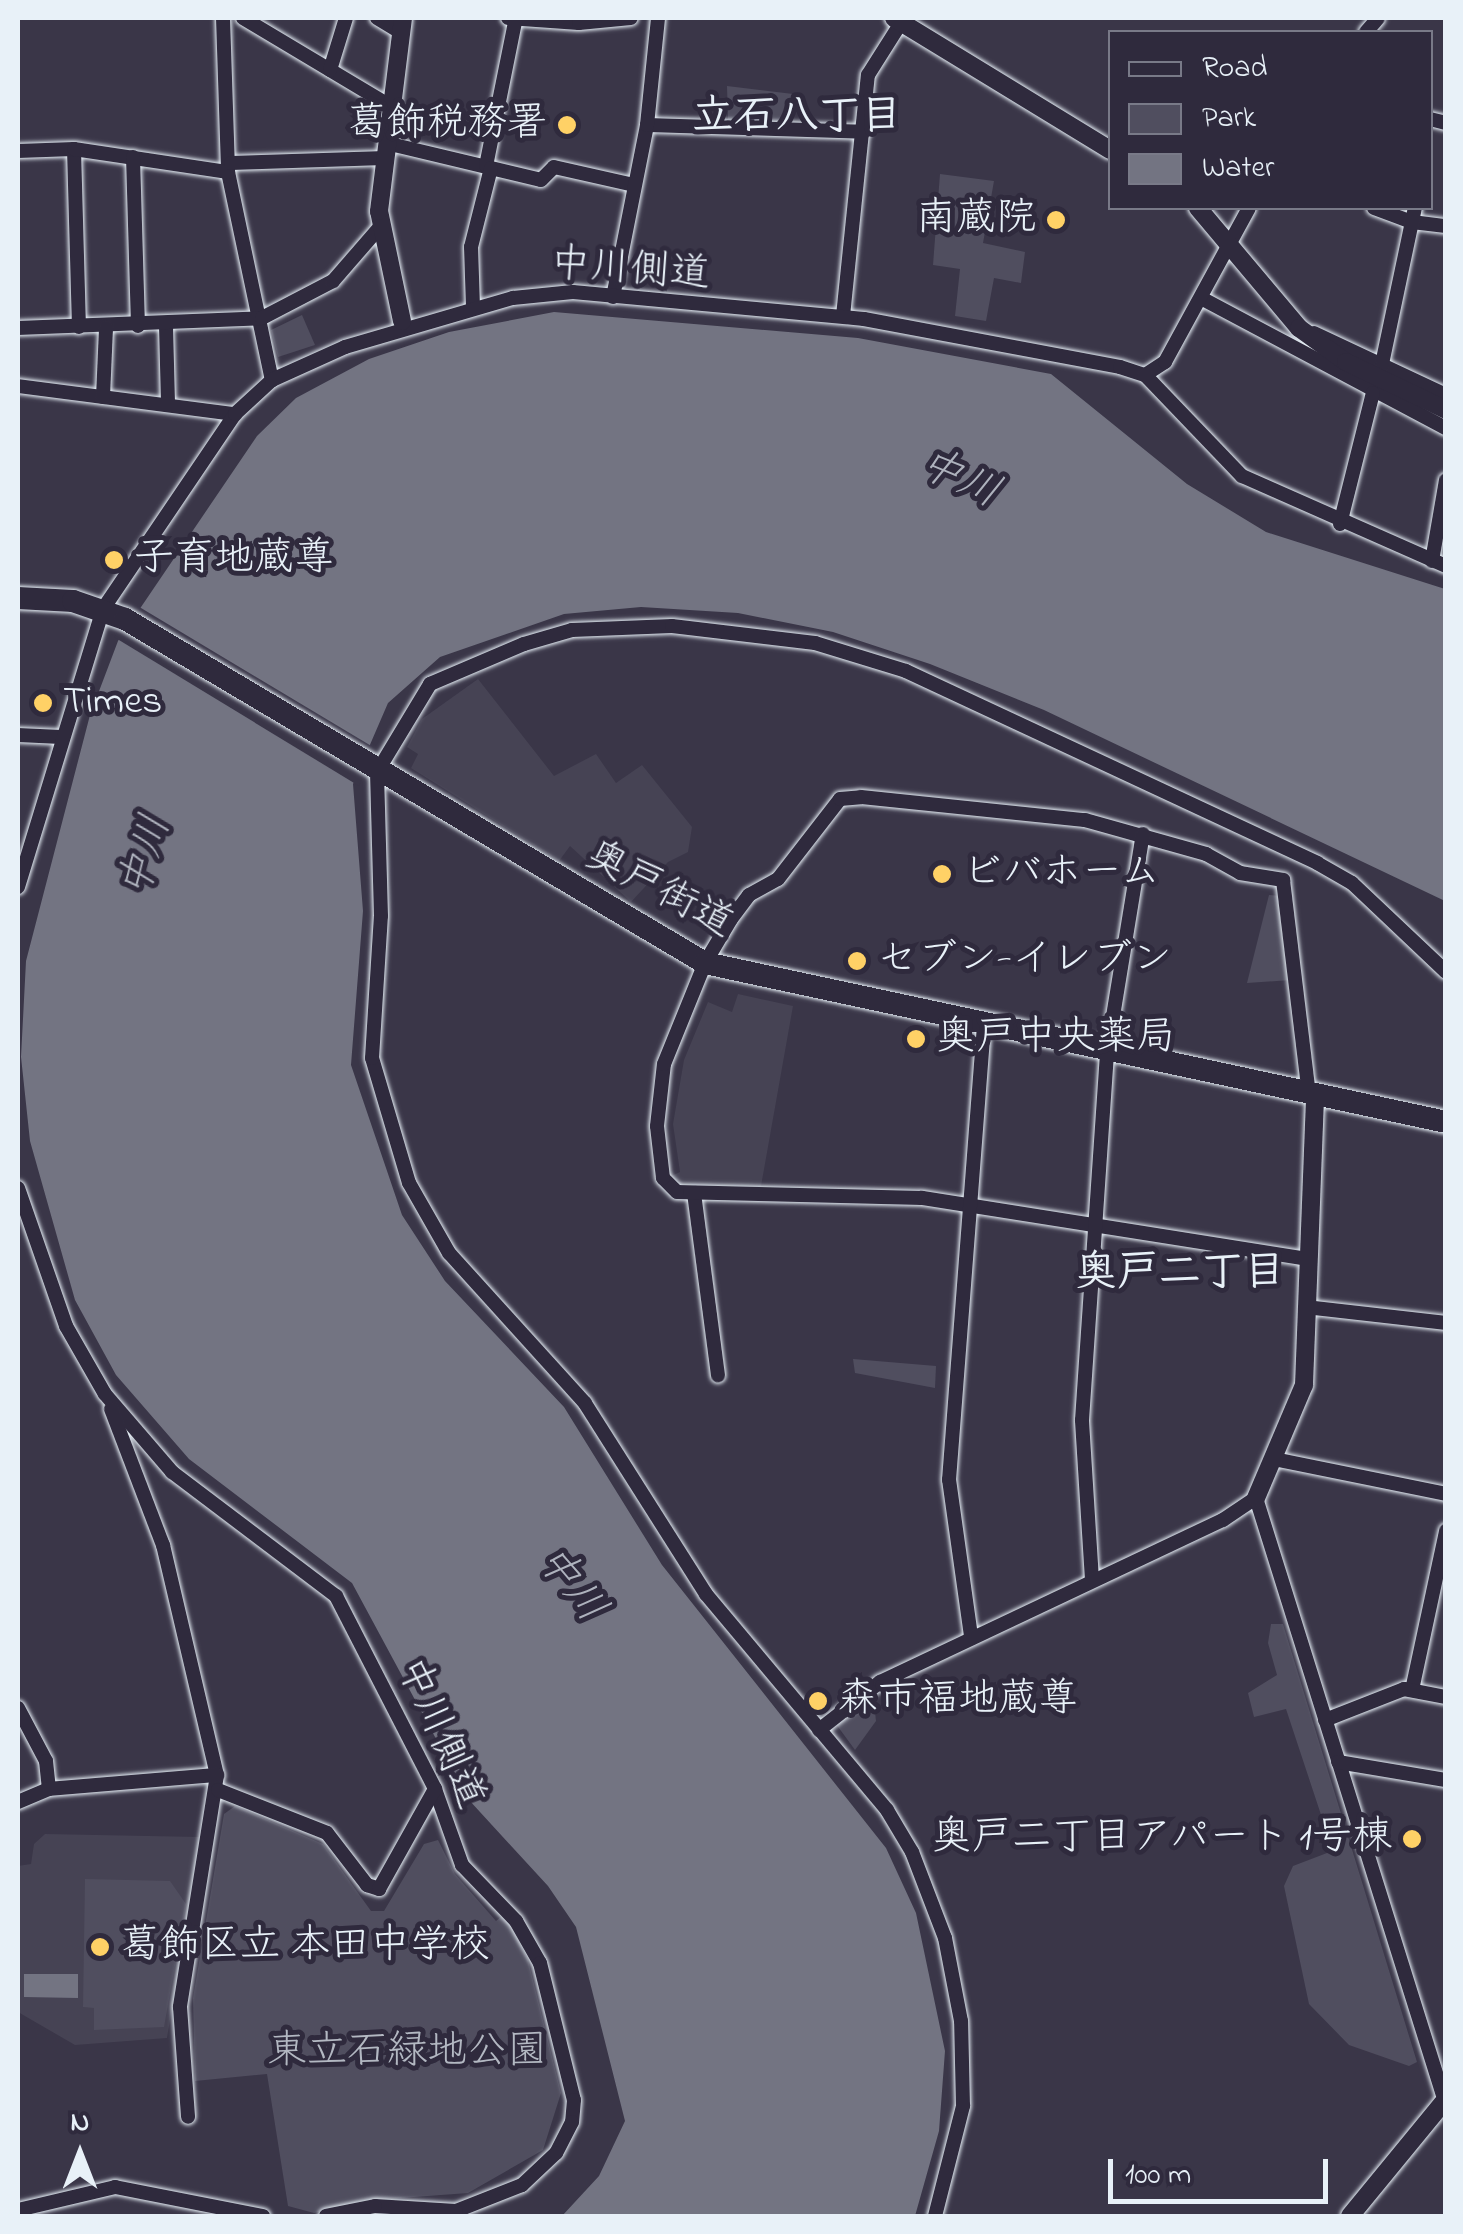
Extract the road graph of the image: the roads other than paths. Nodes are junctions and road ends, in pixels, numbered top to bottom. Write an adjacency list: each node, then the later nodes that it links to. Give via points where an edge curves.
1 (223, 18): 20 (street)
2 (243, 18): 10 (street)
3 (346, 18): 10 (street)
4 (377, 18): 9 (street)
5 (631, 18): 8 (street)
6 (658, 18): 12 (street)
7 (900, 19): 13 (street, via 869,70); 15 (street)
8 (511, 20): 19 (street)
9 (402, 25): 11 (street)
10 (330, 70): 11 (street)
11 (392, 108): 16 (street)
12 (647, 126): 13 (street); 21 (street)
13 (864, 132): 32 (street)
14 (74, 149): 17 (street); 18 (street); 37 (street)
15 (1108, 149)
16 (386, 150): 19 (street); 20 (street); 27 (street)
17 (18, 151)
18 (133, 157): 20 (street); 35 (street)
19 (488, 167): 21 (street, via 541,180 554,167); 31 (street, via 471,247)
20 (230, 168): 33 (street)
21 (634, 185): 29 (street)
22 (1200, 210): 28 (street)
23 (1248, 210): 28 (street)
24 (1385, 210): 25 (street)
25 (1413, 215): 26 (street); 41 (street)
26 (1446, 226)
27 (380, 227): 33 (street, via 333,281); 34 (street)
28 (1229, 240): 30 (street); 40 (street)
29 (613, 297): 31 (street, 中川側道, via 548,292); 32 (street, 中川側道)
30 (1201, 298): 42 (street, via 1165,362); 45 (street)
31 (474, 307): 34 (street, 中川側道)
32 (843, 316): 42 (street, 中川側道, via 1041,349)
33 (262, 318): 36 (street); 43 (street)
34 (403, 324): 43 (street, 中川側道)
35 (138, 326): 36 (street); 39 (street)
36 (166, 326): 48 (street)
37 (79, 327): 38 (street); 39 (street)
38 (18, 328)
39 (106, 328): 47 (street)
40 (1299, 328): 41 (street); 49 (street, via 1346,362)
41 (1382, 364): 46 (street)
42 (1144, 375): 53 (street, via 1226,465)
43 (272, 380): 50 (street, 中川側道)
44 (18, 386): 47 (street)
45 (1373, 393): 51 (street); 53 (street)
46 (1446, 396)
47 (104, 397): 48 (street)
48 (168, 405): 50 (street)
49 (1446, 410)
50 (234, 414): 56 (street, 中川側道)
51 (1446, 428)
52 (1446, 480): 54 (street)
53 (1340, 524): 54 (street)
54 (1439, 564)
55 (18, 598): 56 (main road, 奥戸街道)
56 (114, 614): 58 (street, 中川側道); 59 (main road, 奥戸街道)
57 (18, 735): 58 (street)
58 (60, 737): 61 (street, 中川側道)
59 (374, 770): 62 (main road, 奥戸街道); 63 (street, via 430,684 572,630 672,626 815,643 906,671 1317,863 1352,883); 88 (street, via 381,916 372,1058 422,1214 449,1254 586,1402 706,1594)
60 (1142, 834): 62 (street, via 954,804 840,800 778,879 749,894); 65 (street); 66 (street, via 1240,873 1283,880)
61 (18, 887)
62 (705, 963): 64 (main road, 奥戸街道); 69 (street, via 664,1064 657,1126 666,1184)
63 (1446, 972)
64 (984, 1026): 65 (main road, 奥戸街道); 70 (street)
65 (1108, 1053): 66 (main road, 奥戸街道); 71 (street)
66 (1312, 1096): 67 (main road, 奥戸街道); 73 (street)
67 (1446, 1122)
68 (18, 1188): 72 (street, 中川側道)
69 (694, 1193): 70 (street); 76 (street)
70 (970, 1205): 71 (street); 83 (street, via 949,1480)
71 (1096, 1224): 73 (street); 82 (street, via 1082,1420)
72 (25, 1242): 77 (street, 中川側道)
73 (1308, 1259): 74 (street)
74 (1306, 1307): 75 (street); 78 (street, via 1304,1385)
75 (1446, 1323)
76 (718, 1374)
77 (105, 1394): 91 (street, via 163,1545); 92 (street, 中川側道, via 172,1472 336,1596)
78 (1274, 1459): 79 (street); 80 (street)
79 (1446, 1494)
80 (1256, 1498): 82 (street); 87 (street)
81 (1446, 1531): 84 (street)
82 (1092, 1580): 83 (street)
83 (971, 1636): 88 (street, via 880,1682)
84 (1412, 1690): 85 (street); 87 (street)
85 (1446, 1698)
86 (18, 1708): 93 (street, via 46,1761)
87 (1325, 1720): 89 (street)
88 (819, 1730): 102 (street, via 900,1830 944,1938 961,2020 963,2106)
89 (1338, 1762): 90 (street); 97 (street)
90 (1446, 1780)
91 (218, 1782): 93 (street); 96 (street, via 328,1833 372,1888 385,1885); 98 (street, via 180,2007)
92 (435, 1788): 95 (street, 中川側道); 96 (street)
93 (49, 1789): 94 (street)
94 (18, 1802)
95 (446, 1826): 96 (street, via 429,1820); 101 (street, 中川側道, via 462,1865 536,1952 571,2088 572,2122 544,2166 496,2198 450,2212 376,2206)
96 (413, 1834)
97 (1445, 2102): 103 (street)
98 (188, 2117)
99 (18, 2210): 100 (street, via 116,2187)
100 (262, 2216)
101 (326, 2216)
102 (935, 2216)
103 (1350, 2216)

